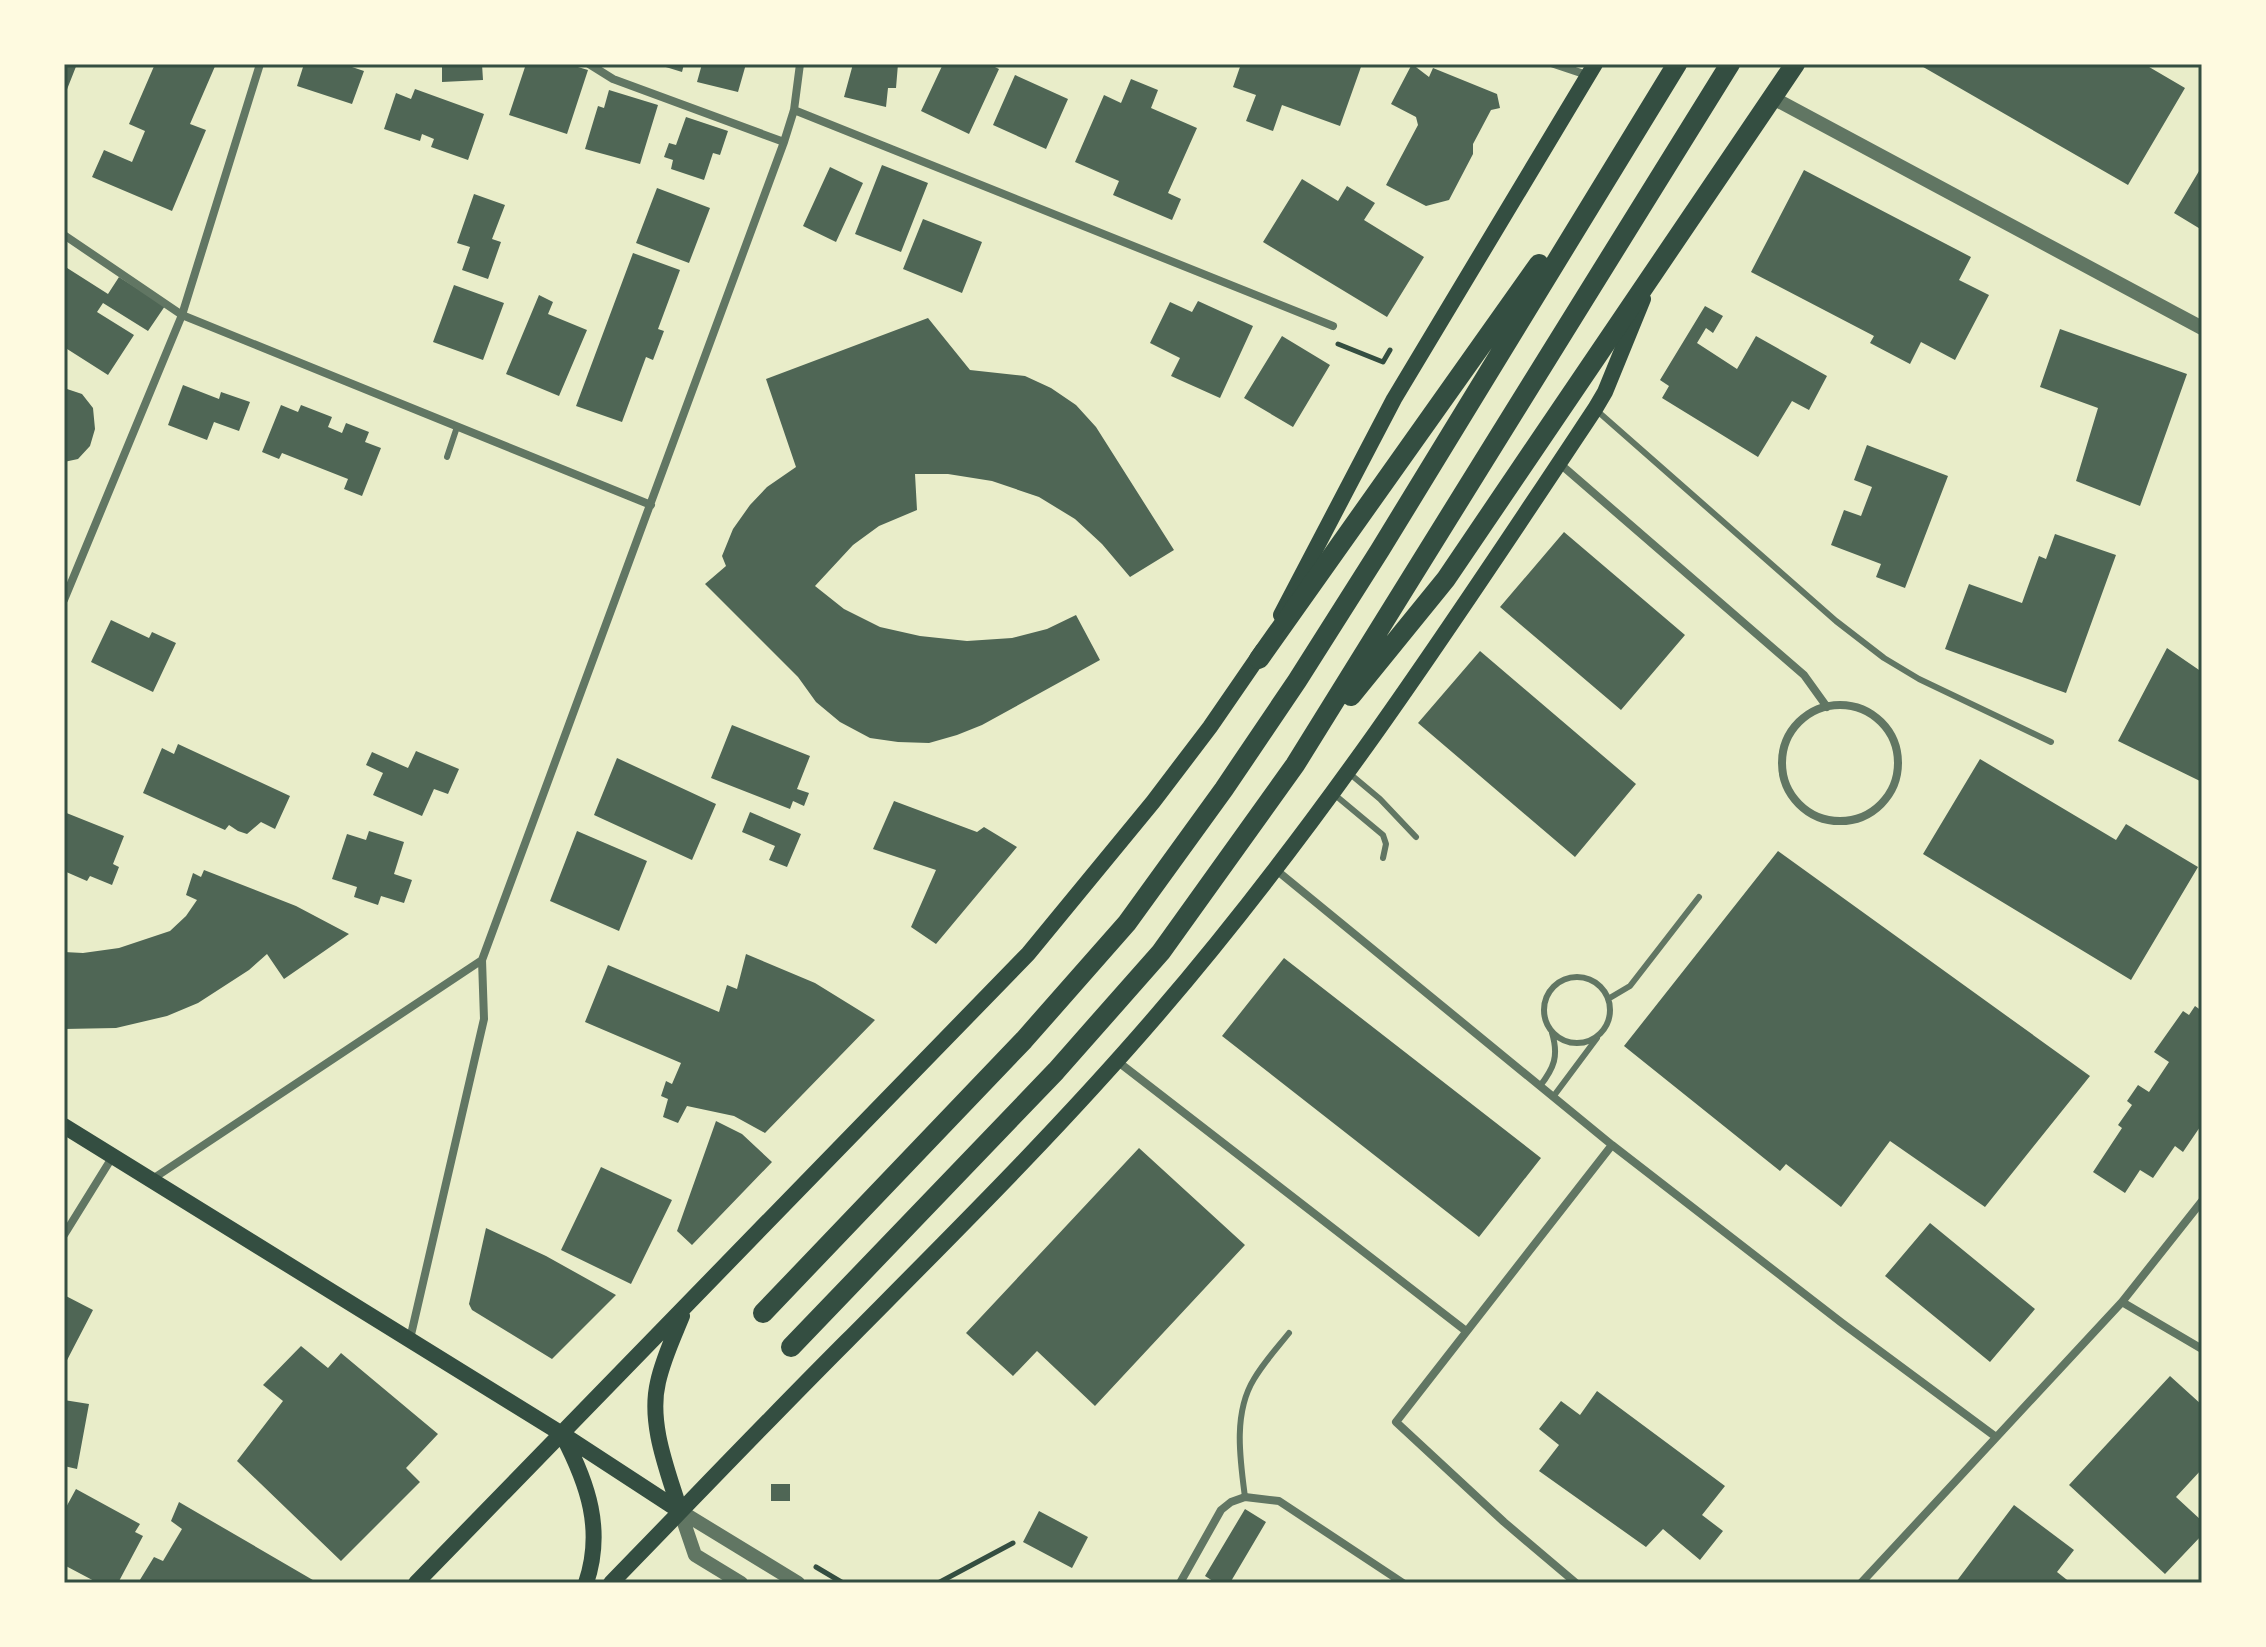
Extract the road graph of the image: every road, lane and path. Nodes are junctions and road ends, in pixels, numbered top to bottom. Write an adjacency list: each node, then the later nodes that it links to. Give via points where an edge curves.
1 (260, 64): 15 (street)
2 (589, 64): 12 (street, via 613,79)
3 (800, 64): 10 (street)
4 (1554, 64): 8 (street)
5 (1677, 64): 11 (main road)
6 (1730, 64): 29 (main road)
7 (1795, 64): 9 (main road)
8 (1591, 70): 26 (main road, via 1394,399)
9 (1773, 98): 14 (main road); 17 (street)
10 (794, 110): 12 (street); 16 (street)
11 (1635, 131): 26 (main road); 51 (main road, via 1297,681 1127,923 1024,1040)
12 (784, 142): 24 (street)
13 (64, 235): 15 (street)
14 (1654, 271): 20 (main road); 29 (main road, via 1446,579)
15 (182, 315): 21 (street); 25 (street)
16 (1333, 326)
17 (2202, 328)
18 (1354, 350): 19 (path, via 1383,362)
19 (1390, 350)
20 (1595, 409): 23 (main road); 28 (lane, via 1884,658)
21 (457, 427): 22 (lane); 24 (street)
22 (447, 457)
23 (1559, 463): 27 (street, via 1804,675); 30 (main road)
24 (651, 505): 36 (street)
25 (64, 600)
26 (1259, 659): 50 (main road, via 1153,802 1028,954)
27 (1827, 707): 27 (street, via 1797,723 1782,757 1783,775 1789,793 1809,812 1835,822 1854,820 1872,813 1897,781 1896,742 1870,712)
28 (2051, 742)
29 (1295, 765): 55 (main road, via 1161,952 1056,1071)
30 (1348, 772): 31 (main road); 32 (lane)
31 (1332, 793): 33 (lane, via 1383,835); 34 (main road)
32 (1416, 837)
33 (1383, 858)
34 (1275, 869): 40 (main road); 41 (street)
35 (1699, 897): 37 (lane, via 1630,986)
36 (482, 960): 46 (street); 54 (street, via 484,1019)
37 (1608, 999): 38 (lane, via 1592,980 1579,977 1555,985 1543,1009); 39 (lane, via 1607,1024)
38 (1552, 1033): 39 (lane, via 1575,1043); 41 (lane, via 1557,1050 1553,1069)
39 (1599, 1035): 42 (lane)
40 (1117, 1060): 52 (street); 60 (main road)
41 (1540, 1086): 42 (street)
42 (1553, 1097): 44 (street)
43 (64, 1126): 45 (main road)
44 (1612, 1145): 52 (street); 58 (street)
45 (113, 1156): 46 (main road); 48 (street)
46 (151, 1180): 54 (main road)
47 (2202, 1201): 49 (street)
48 (64, 1235)
49 (2122, 1302): 56 (street); 58 (street)
50 (684, 1309): 57 (main road); 60 (main road, via 660,1374 656,1407)
51 (763, 1313)
52 (1466, 1331): 70 (street, via 1396,1422)
53 (1289, 1333): 59 (lane, via 1247,1393 1240,1438)
54 (410, 1340): 57 (main road)
55 (791, 1347)
56 (2202, 1349)
57 (562, 1434): 60 (main road); 62 (main road); 63 (main road, via 591,1502 595,1540)
58 (1996, 1437): 71 (street)
59 (1245, 1497): 68 (street, via 1221,1510); 69 (street, via 1279,1501)
60 (680, 1511): 64 (main road); 65 (street, via 695,1555); 66 (street)
61 (1013, 1543): 67 (path)
62 (416, 1583)
63 (586, 1583)
64 (611, 1583)
65 (741, 1583)
66 (798, 1583)
67 (938, 1583)
68 (1180, 1583)
69 (1403, 1583)
70 (1576, 1583)
71 (1861, 1583)

